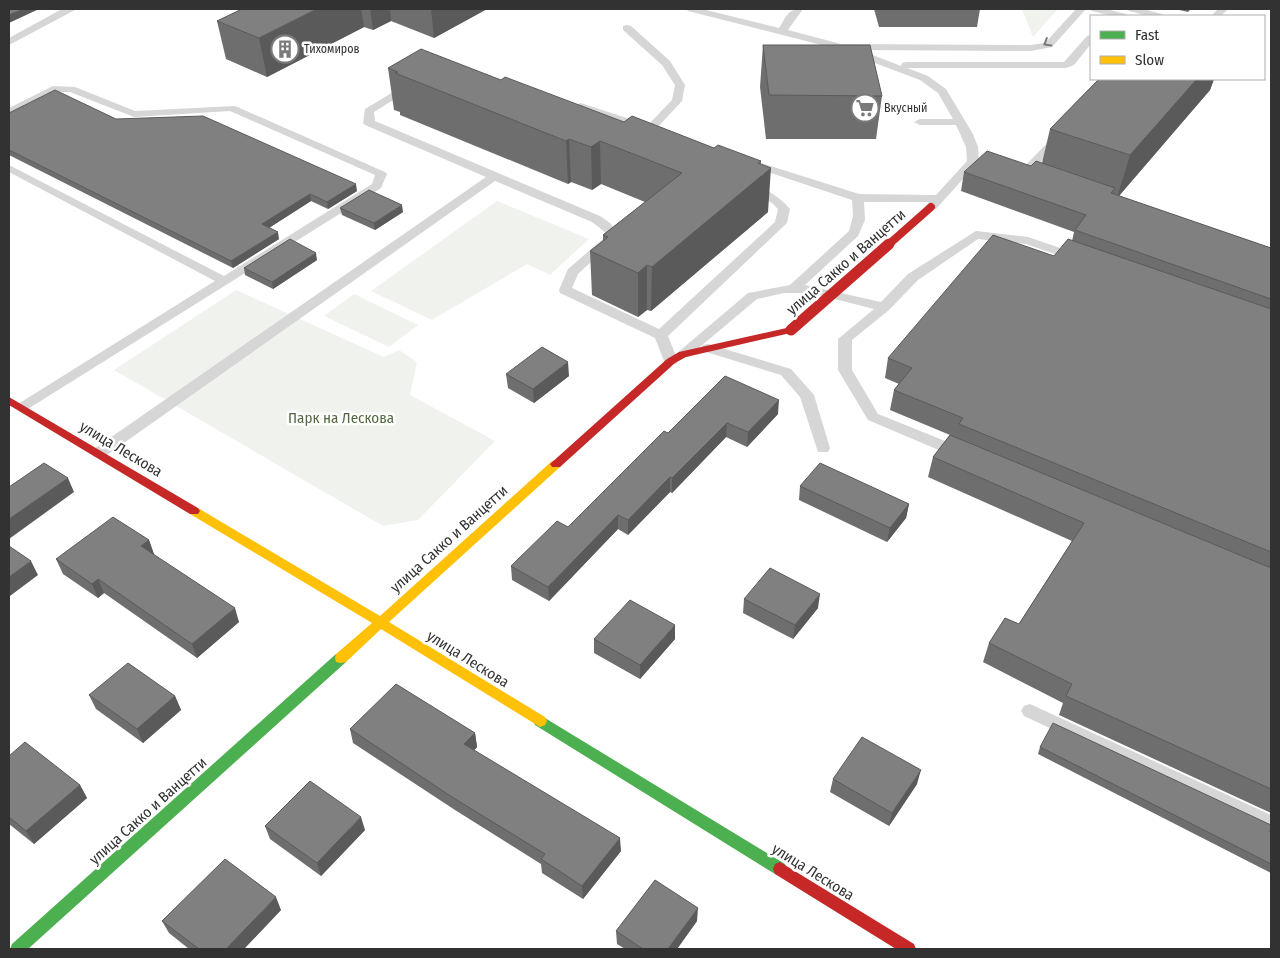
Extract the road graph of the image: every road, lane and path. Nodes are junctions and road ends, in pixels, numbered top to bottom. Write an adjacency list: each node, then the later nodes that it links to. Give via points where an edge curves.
1 (67, 9): 12 (lane, via 70,10)
2 (691, 9): 10 (lane)
3 (798, 9): 10 (lane)
4 (1081, 9): 13 (lane, one-way to 13, via 1052,41 1042,47)
5 (1095, 9): 7 (lane)
6 (1132, 9): 8 (lane)
7 (1116, 15)
8 (1155, 15)
9 (627, 28): 16 (lane, via 666,63 680,85 677,101 654,131)
10 (781, 32): 13 (lane)
11 (1090, 39): 14 (lane, via 1066,65)
12 (9, 42)
13 (841, 47): 19 (lane, via 924,78 942,91)
14 (906, 65)
15 (419, 79): 23 (lane, via 369,111 369,123)
16 (567, 102)
17 (9, 112): 29 (lane, via 53,89 71,89 134,114 231,108 381,174 377,186)
18 (920, 122): 19 (lane)
19 (960, 122): 27 (lane, via 972,147 973,161)
20 (1063, 133): 24 (lane, via 1027,170)
21 (744, 160): 26 (lane)
22 (9, 168): 29 (lane)
23 (494, 176): 32 (lane, via 606,226 611,232 609,240 572,272 566,290); 38 (lane)
24 (1041, 179)
25 (738, 183): 32 (lane, via 776,200 784,209 781,223)
26 (858, 198): 27 (lane); 30 (lane, via 860,217 854,233)
27 (935, 203): 33 (street, улица Сакко и Ванцетти, bridge, via 791,330)
28 (1093, 264): 31 (lane, via 1028,241 976,235 913,277)
29 (225, 281): 36 (lane)
30 (793, 289): 31 (lane, via 811,289); 34 (lane, via 753,296)
31 (884, 306): 39 (lane, via 845,339 845,370 873,416)
32 (661, 335): 34 (lane)
33 (708, 348): 34 (street, улица Сакко и Ванцетти); 37 (lane, via 786,372 807,395)
34 (677, 357): 40 (street, улица Сакко и Ванцетти)
35 (9, 400): 36 (street, улица Лескова)
36 (23, 407): 38 (street, улица Лескова)
37 (823, 448)
38 (99, 453): 40 (street, улица Лескова)
39 (973, 458)
40 (379, 622): 43 (street, улица Сакко и Ванцетти); 44 (street, улица Лескова)
41 (1030, 711): 42 (lane)
42 (1271, 824)
43 (17, 949)
44 (909, 949)

